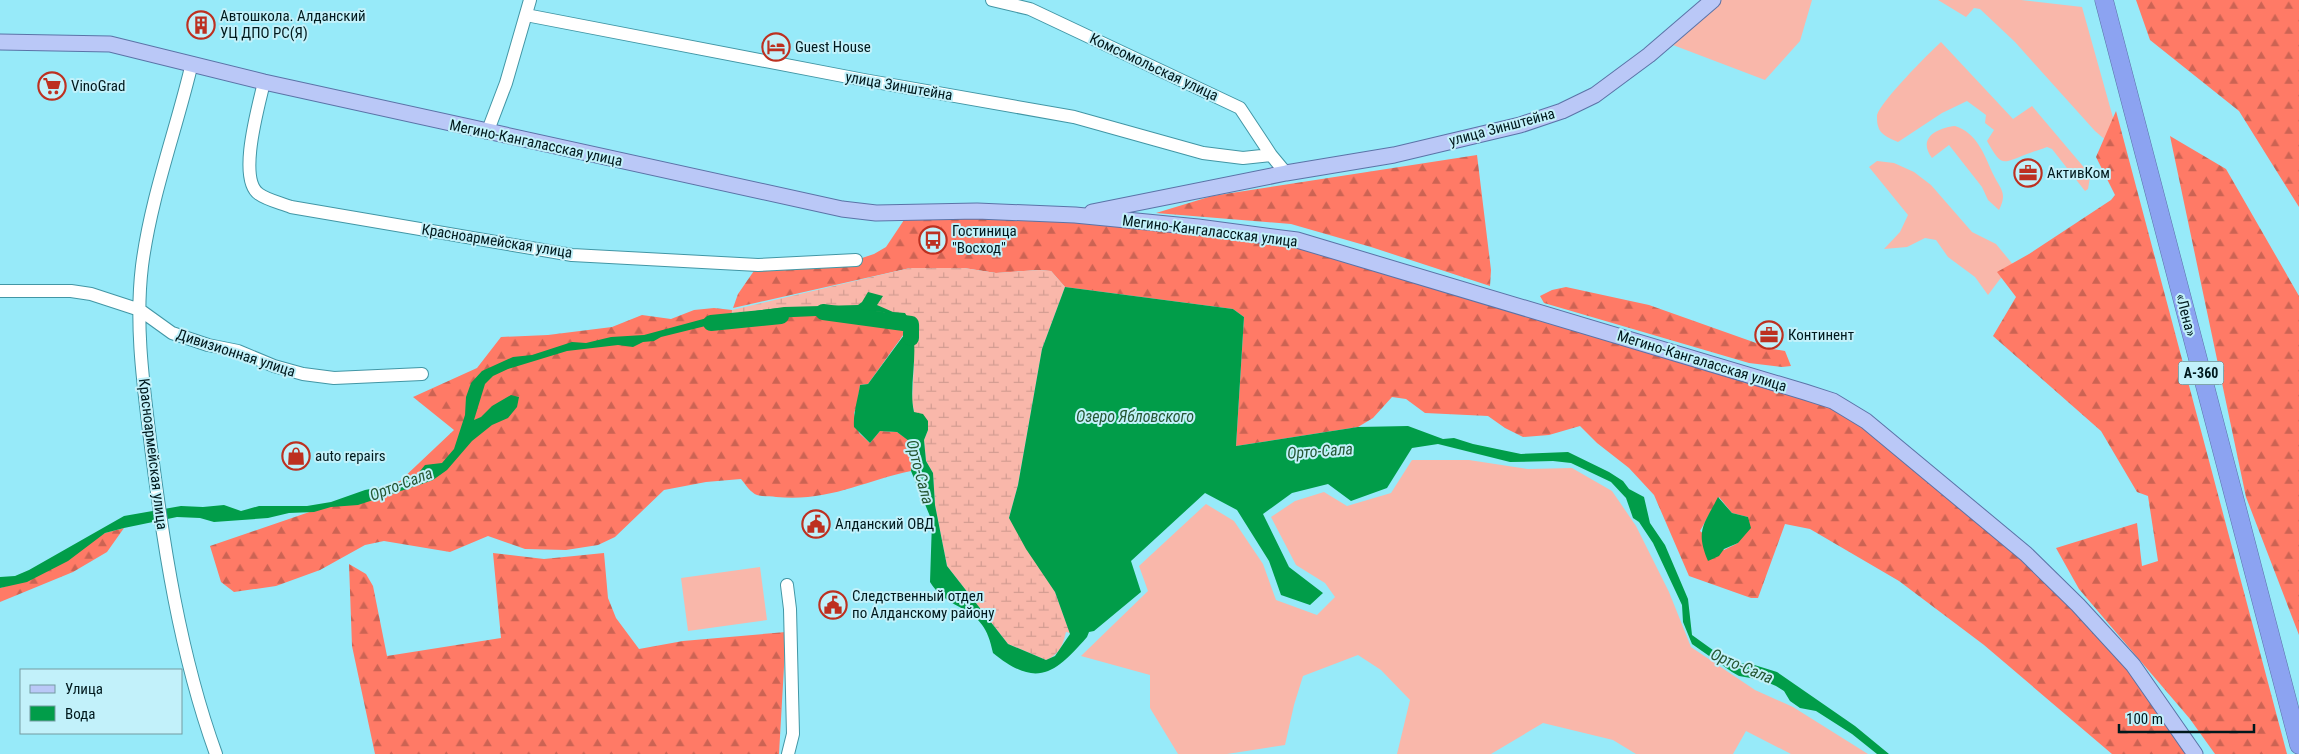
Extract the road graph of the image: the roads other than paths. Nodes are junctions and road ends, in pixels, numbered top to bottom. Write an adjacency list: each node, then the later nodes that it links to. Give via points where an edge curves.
1 (530, 0): 5 (street)
2 (992, 0): 10 (street, Комсомольская улица, via 1030,9 1240,108)
3 (1713, 0): 11 (main road, улица Зинштейна, via 1650,55 1595,94 1562,111 1520,125 1394,155)
4 (2104, 0): 18 (highway, «Лена» / А-360)
5 (526, 15): 9 (street); 10 (street, улица Зинштейна, via 1074,117 1203,154 1243,158)
6 (0, 42): 7 (main road, Мегино-Кангаласская улица, via 110,44)
7 (192, 63): 8 (main road, Мегино-Кангаласская улица); 15 (street, Красноармейская улица, via 152,207 142,267)
8 (264, 82): 9 (main road, Мегино-Кангаласская улица); 13 (street, Красноармейская улица, via 249,155 250,183 258,194 291,207 572,255 758,265)
9 (487, 133): 12 (main road, Мегино-Кангаласская улица, via 842,209 876,213 977,211)
10 (1271, 155): 11 (street, Комсомольская улица)
11 (1286, 173): 12 (main road, Мегино-Кангаласская улица)
12 (1075, 215): 21 (main road, Мегино-Кангаласская улица, via 1297,240 1833,402 1866,421 2026,554 2133,665)
13 (856, 260)
14 (0, 291): 15 (street, Дивизионная улица, via 71,291)
15 (140, 310): 16 (street, Дивизионная улица, via 172,333 238,351 303,374 334,378); 19 (street, Красноармейская улица, via 140,353 158,505 185,644)
16 (422, 374)
17 (787, 585): 20 (street, via 793,734)
18 (2299, 745)
19 (216, 754)
20 (788, 754)
21 (2196, 754)

